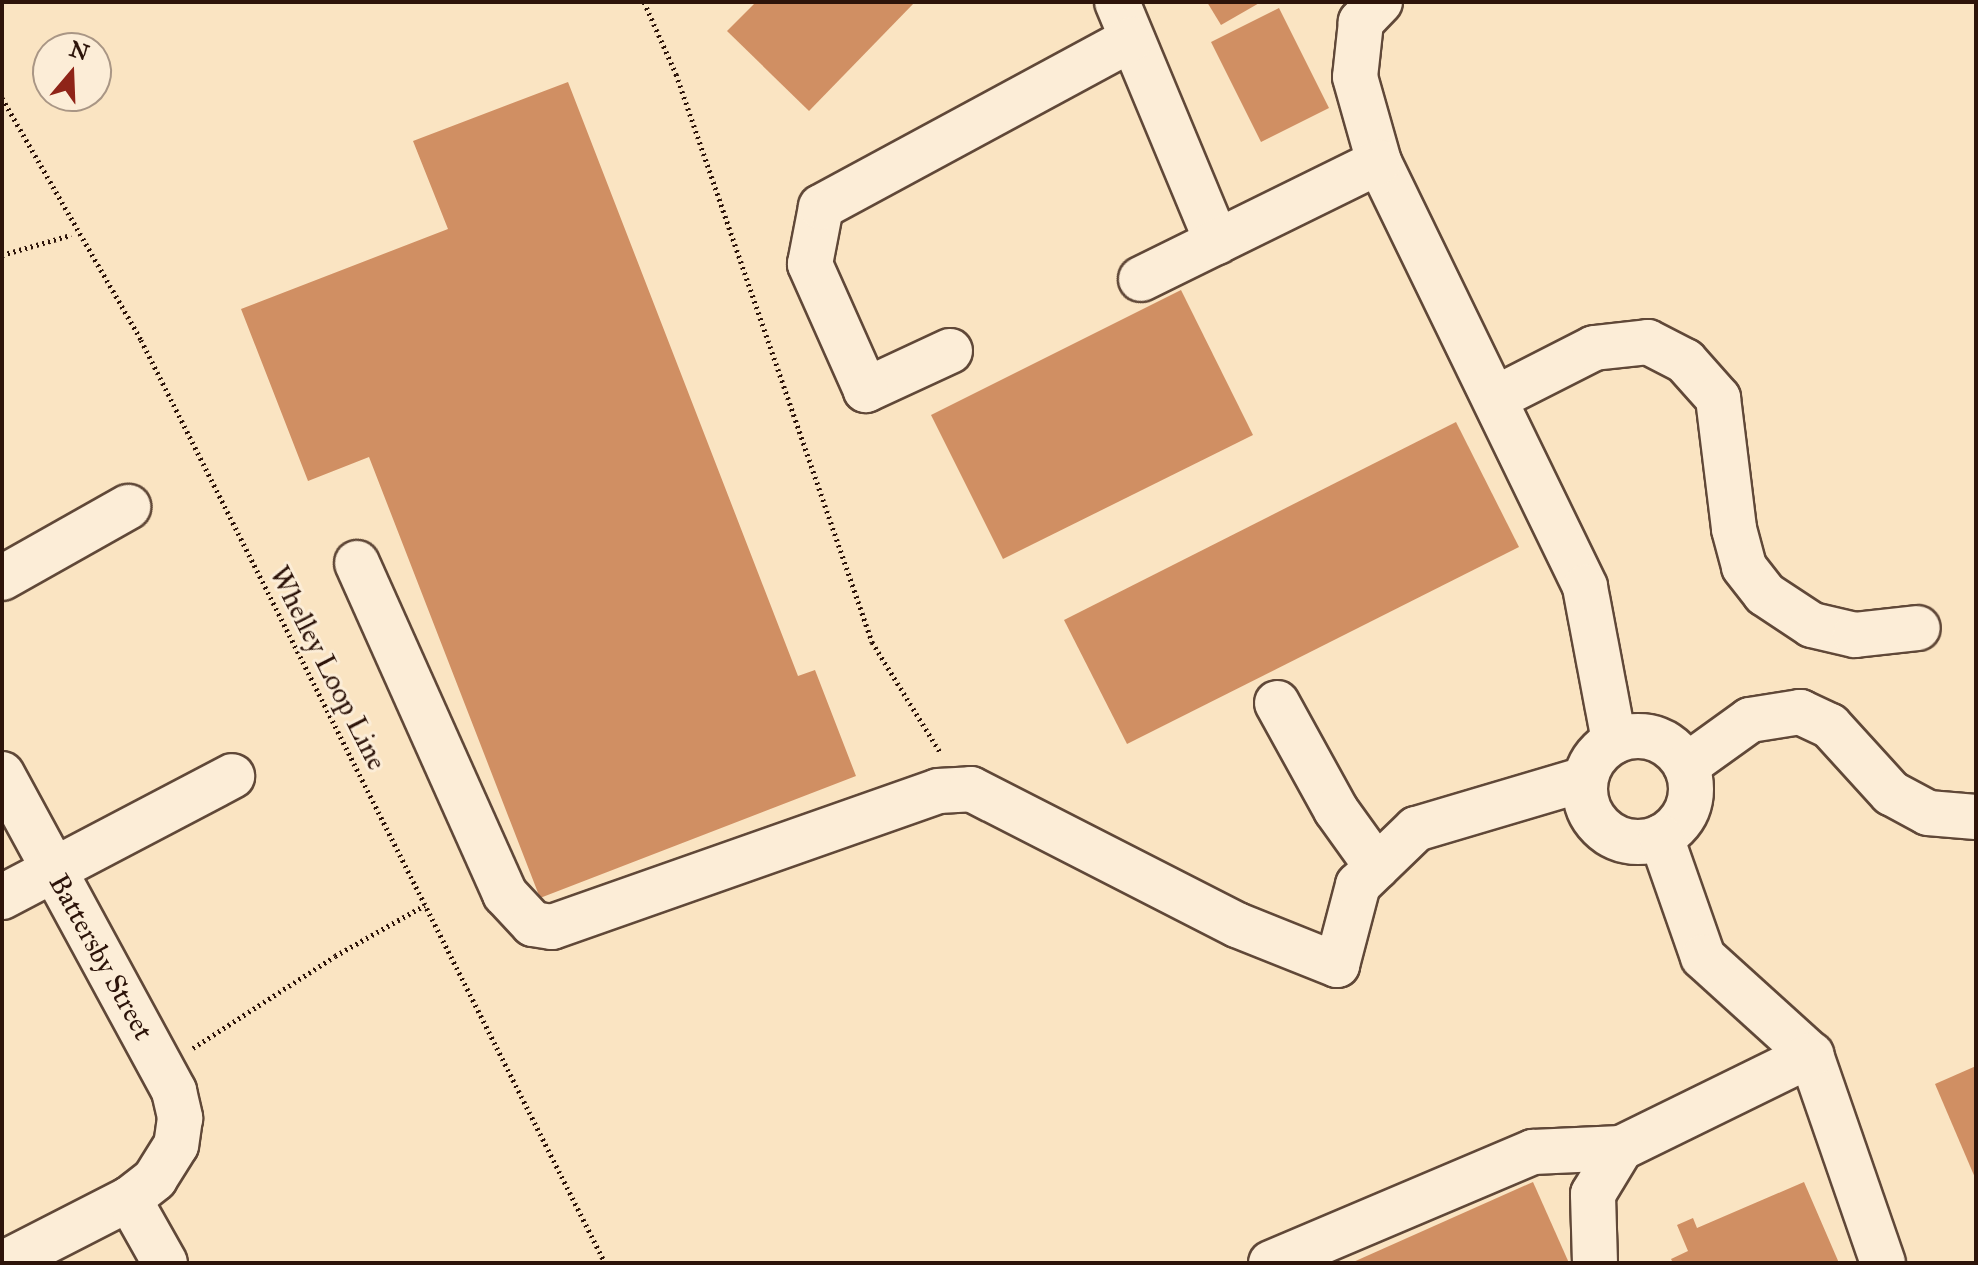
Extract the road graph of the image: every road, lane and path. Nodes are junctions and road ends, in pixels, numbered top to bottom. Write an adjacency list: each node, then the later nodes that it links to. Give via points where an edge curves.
1 (644, 2): 22 (path, via 676,74 872,642 929,738)
2 (1380, 2): 5 (street, via 1361,22 1355,77)
3 (1124, 21): 7 (street); 10 (street, via 821,207 810,264 866,390)
4 (2, 98): 28 (path, Whelley Loop Line, via 141,340)
5 (1379, 162): 7 (street); 11 (street)
6 (71, 235): 8 (path)
7 (1217, 242): 9 (street)
8 (2, 255)
9 (1141, 279)
10 (950, 351)
11 (1496, 398): 15 (street, via 1594,348 1648,342 1685,361 1718,398 1734,529 1744,567 1765,594 1812,625 1855,635); 17 (street, via 1585,587)
12 (128, 507): 14 (street)
13 (357, 563): 22 (street, via 505,894 533,924 552,927 938,791)
14 (2, 578)
15 (1918, 628)
16 (1277, 703): 25 (street, via 1336,810)
17 (1614, 741): 18 (street, via 1647,736 1676,751); 21 (street, via 1595,757)
18 (1686, 766): 23 (street, via 1750,720 1800,712 1830,726 1891,793 1928,813); 24 (street, via 1690,798 1675,828)
19 (2, 774): 26 (street, Battersby Street)
20 (232, 776): 26 (street)
21 (1585, 779): 24 (street, via 1584,797 1599,826 1628,842); 25 (street, via 1416,829)
22 (971, 789): 25 (street, via 1237,925 1337,965 1358,885)
23 (1976, 817)
24 (1661, 837): 29 (street, via 1703,957)
25 (1377, 867)
26 (54, 870): 27 (street); 30 (street, Battersby Street)
27 (2, 897)
28 (425, 905): 30 (path, via 335,956); 35 (path, Whelley Loop Line)
29 (1811, 1055): 31 (street); 38 (street)
30 (162, 1069): 32 (street, Battersby Street, via 180,1118 176,1145 161,1171)
31 (1621, 1148): 36 (street, via 1533,1152); 37 (street, via 1593,1194)
32 (129, 1199): 33 (street); 34 (street)
33 (4, 1263)
34 (165, 1263)
35 (605, 1263)
36 (1271, 1263)
37 (1595, 1263)
38 (1883, 1263)

